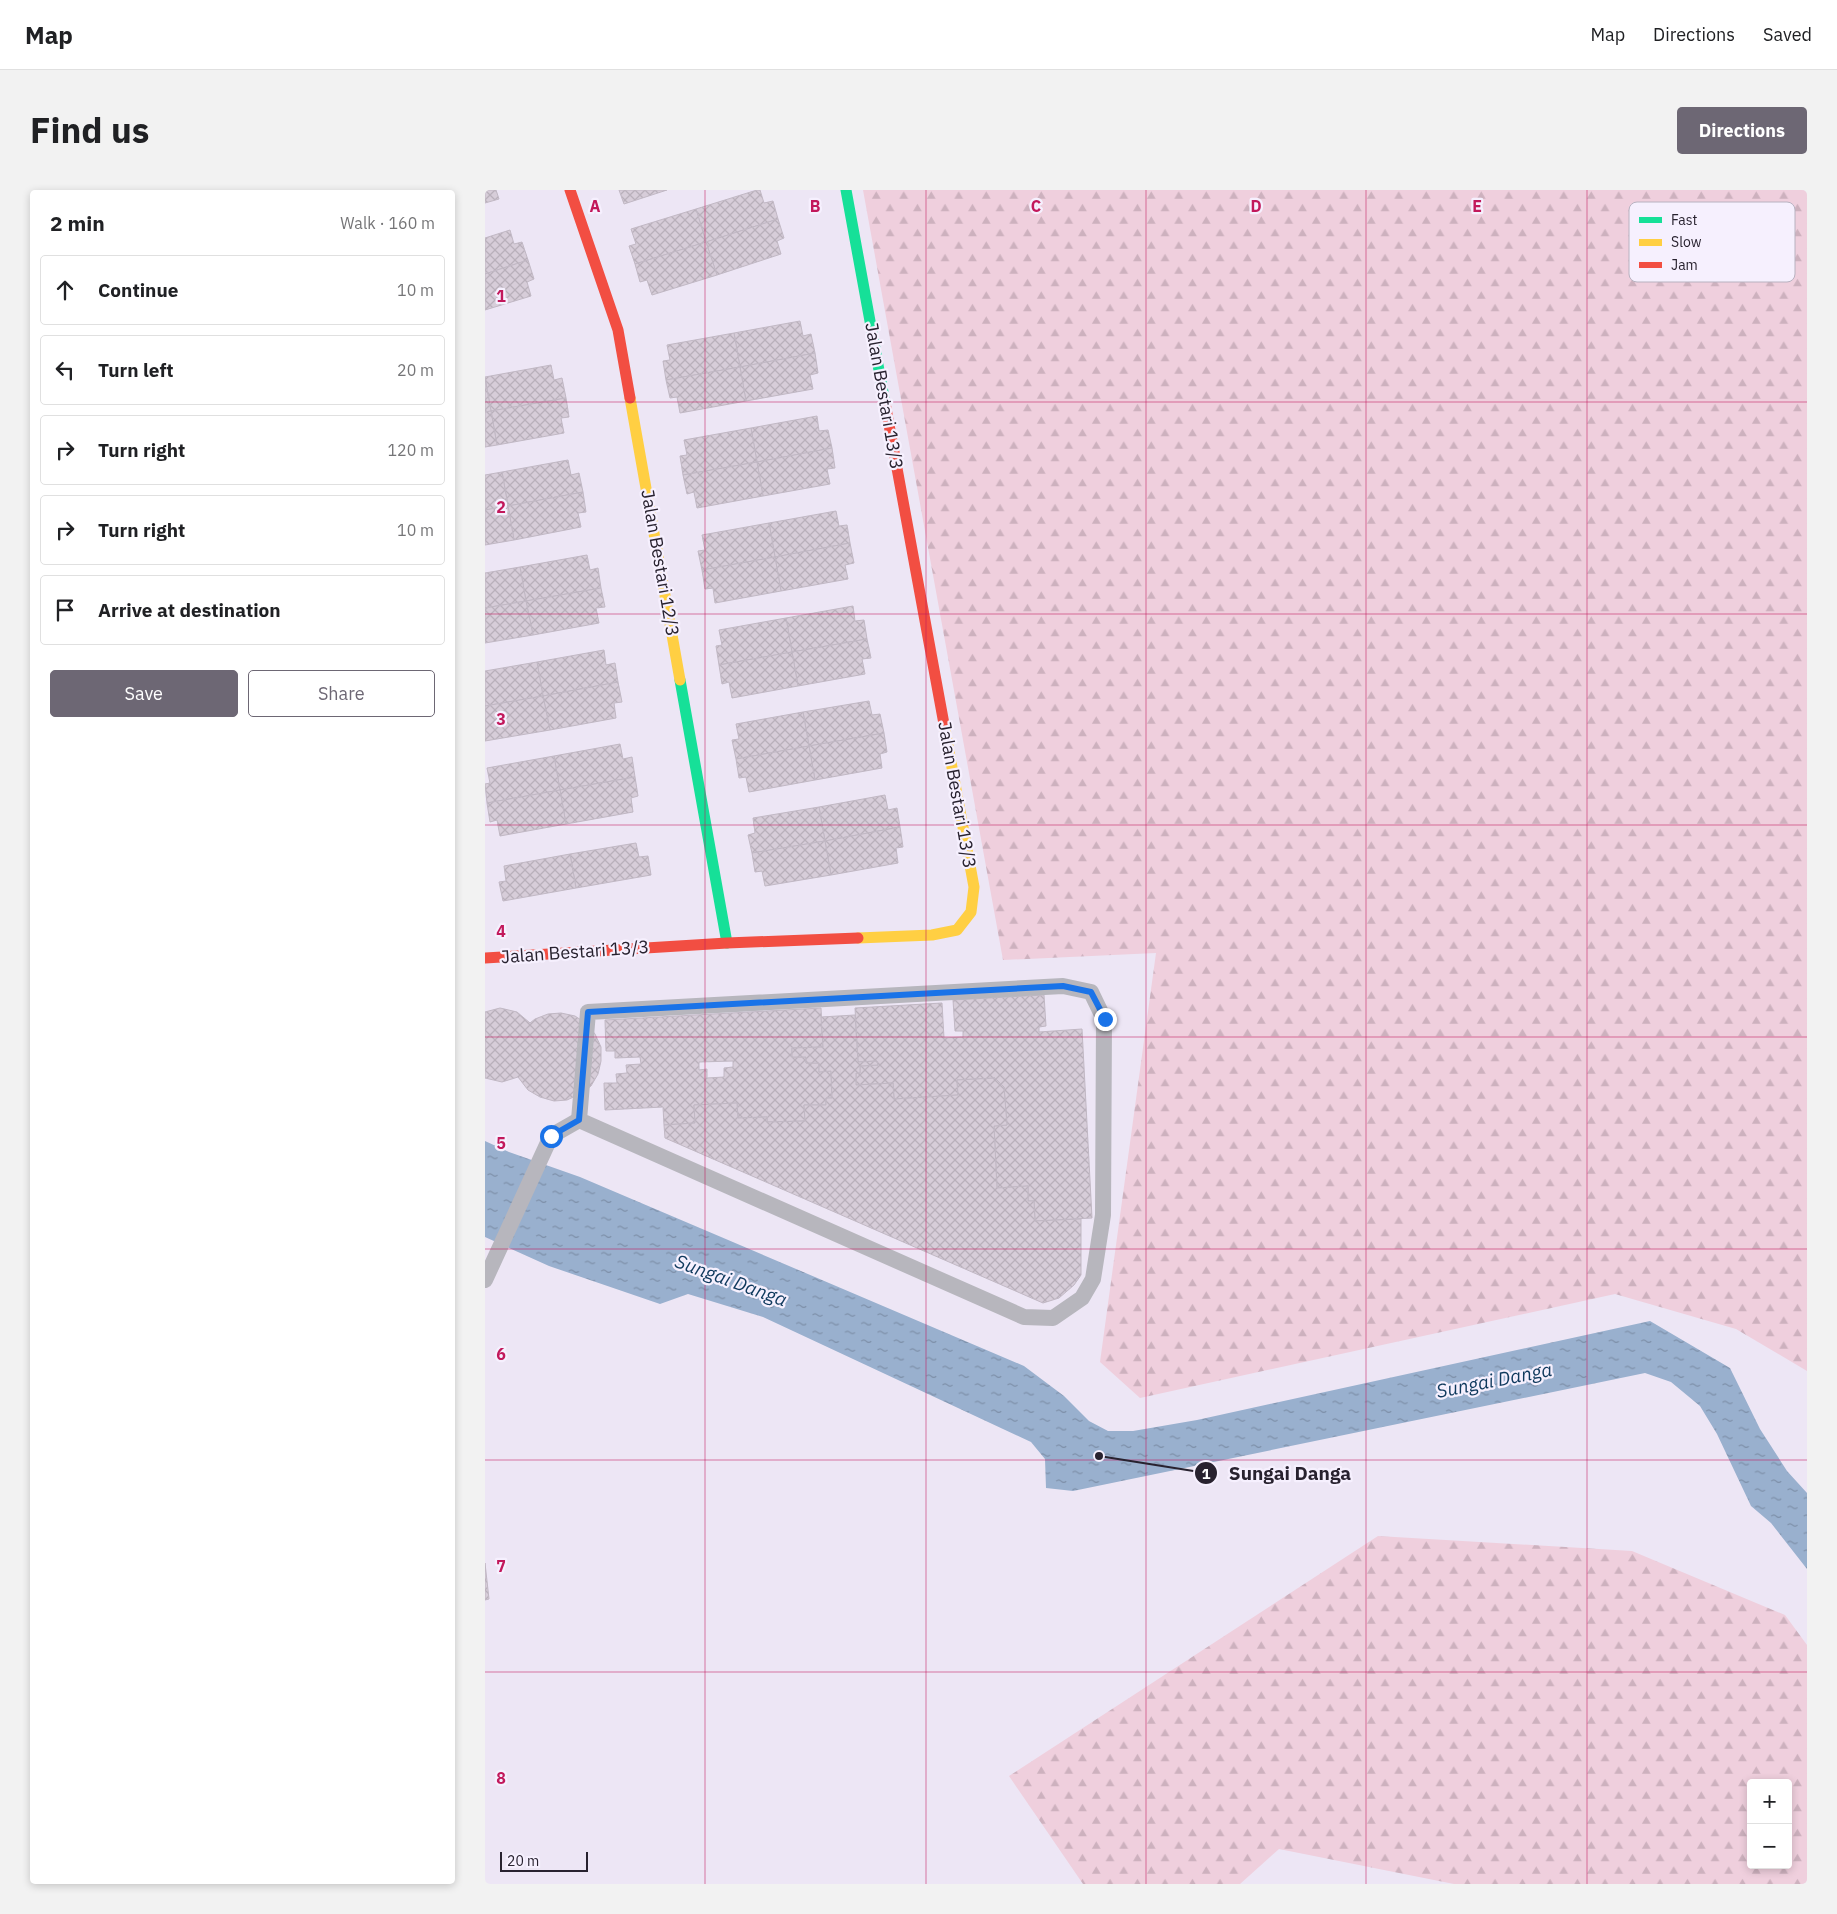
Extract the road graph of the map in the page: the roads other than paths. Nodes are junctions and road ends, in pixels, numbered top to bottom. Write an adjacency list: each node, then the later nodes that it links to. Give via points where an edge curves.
1 (570, 190): 3 (street, Jalan Bestari 12/3, via 618,330)
2 (846, 190): 3 (street, Jalan Bestari 13/3, via 969,858 974,887 971,912 957,930 932,935)
3 (727, 942): 4 (street, Jalan Bestari 13/3)
4 (485, 958)
5 (579, 1120): 5 (lane, via 588,1012 1063,986 1091,992 1105,1019 1103,1215 1093,1279 1082,1298 1053,1318 1025,1317); 6 (lane, via 551,1136)
6 (485, 1280)

